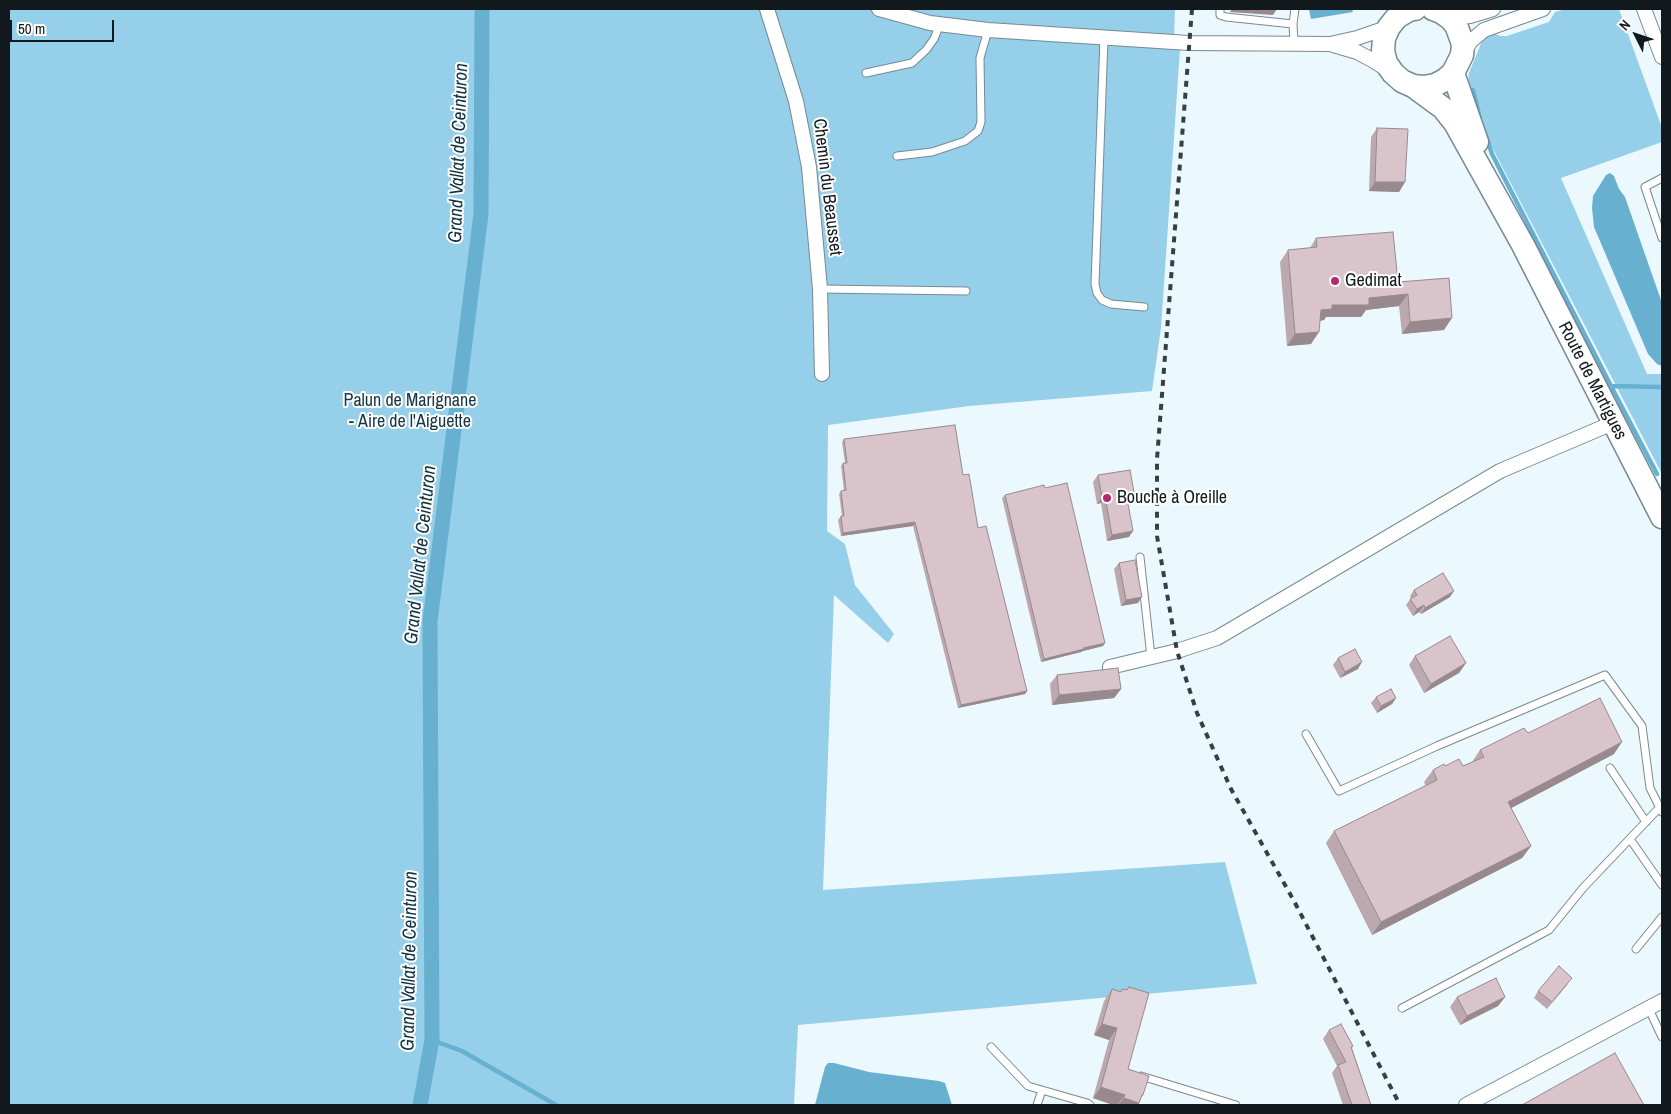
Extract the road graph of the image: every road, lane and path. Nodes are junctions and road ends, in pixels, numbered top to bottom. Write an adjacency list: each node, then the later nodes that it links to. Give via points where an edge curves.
1 (767, 9): 26 (street, Chemin du Beausset, via 802,130 813,204)
2 (879, 9): 11 (street)
3 (1220, 9): 12 (lane, via 1220,15 1226,17)
4 (1295, 9): 12 (lane)
5 (1415, 9): 10 (main road)
6 (1493, 9): 9 (street, via 1470,16)
7 (1543, 9): 18 (street, via 1484,30 1471,41)
8 (1644, 9): 17 (street)
9 (1441, 13): 18 (main road, Route de Martigues, via 1456,25 1461,35 1463,44)
10 (1388, 18): 16 (street, via 1357,38); 20 (main road, via 1383,51)
11 (940, 24): 13 (street); 19 (lane, via 934,39 912,63)
12 (1293, 24): 15 (lane)
13 (988, 30): 14 (street); 22 (lane, via 980,58 981,122 978,131 965,142 932,152)
14 (1104, 38): 15 (street); 28 (lane, via 1095,284 1102,300)
15 (1294, 42): 16 (street)
16 (1330, 44): 20 (street, via 1357,52)
17 (1662, 57)
18 (1458, 64): 21 (main road, via 1445,80 1435,85); 25 (main road, Route de Martigues, via 1475,138)
19 (866, 73)
20 (1393, 73): 21 (main road, Route de Martigues)
21 (1413, 86): 25 (main road, Route de Martigues, via 1443,108 1455,123)
22 (897, 156)
23 (1662, 178): 24 (lane, via 1644,187)
24 (1662, 238)
25 (1523, 245): 30 (main road, Route de Martigues)
26 (820, 289): 27 (lane); 29 (street, Chemin du Beausset)
27 (966, 290)
28 (1144, 307)
29 (822, 374)
30 (1614, 423): 31 (main road, Route de Martigues); 33 (street, via 1500,471 1217,638)
31 (1662, 517)
32 (1140, 557): 33 (lane)
33 (1152, 657): 34 (street)
34 (1110, 667)
35 (1306, 734): 37 (lane, via 1339,791 1605,675 1642,726 1650,788)
36 (1610, 768): 38 (lane)
37 (1661, 810): 38 (lane)
38 (1646, 822): 39 (lane)
39 (1630, 839): 40 (lane); 44 (lane, via 1549,930)
40 (1662, 885)
41 (1662, 917): 42 (lane)
42 (1636, 950)
43 (1662, 1001): 45 (street)
44 (1402, 1008)
45 (1649, 1008): 46 (lane); 53 (street)
46 (1662, 1037)
47 (991, 1047): 49 (lane, via 1028,1086)
48 (1137, 1075): 52 (lane)
49 (1042, 1090): 50 (lane); 51 (lane)
50 (1037, 1105)
51 (1090, 1105)
52 (1236, 1105)
53 (1466, 1105)

